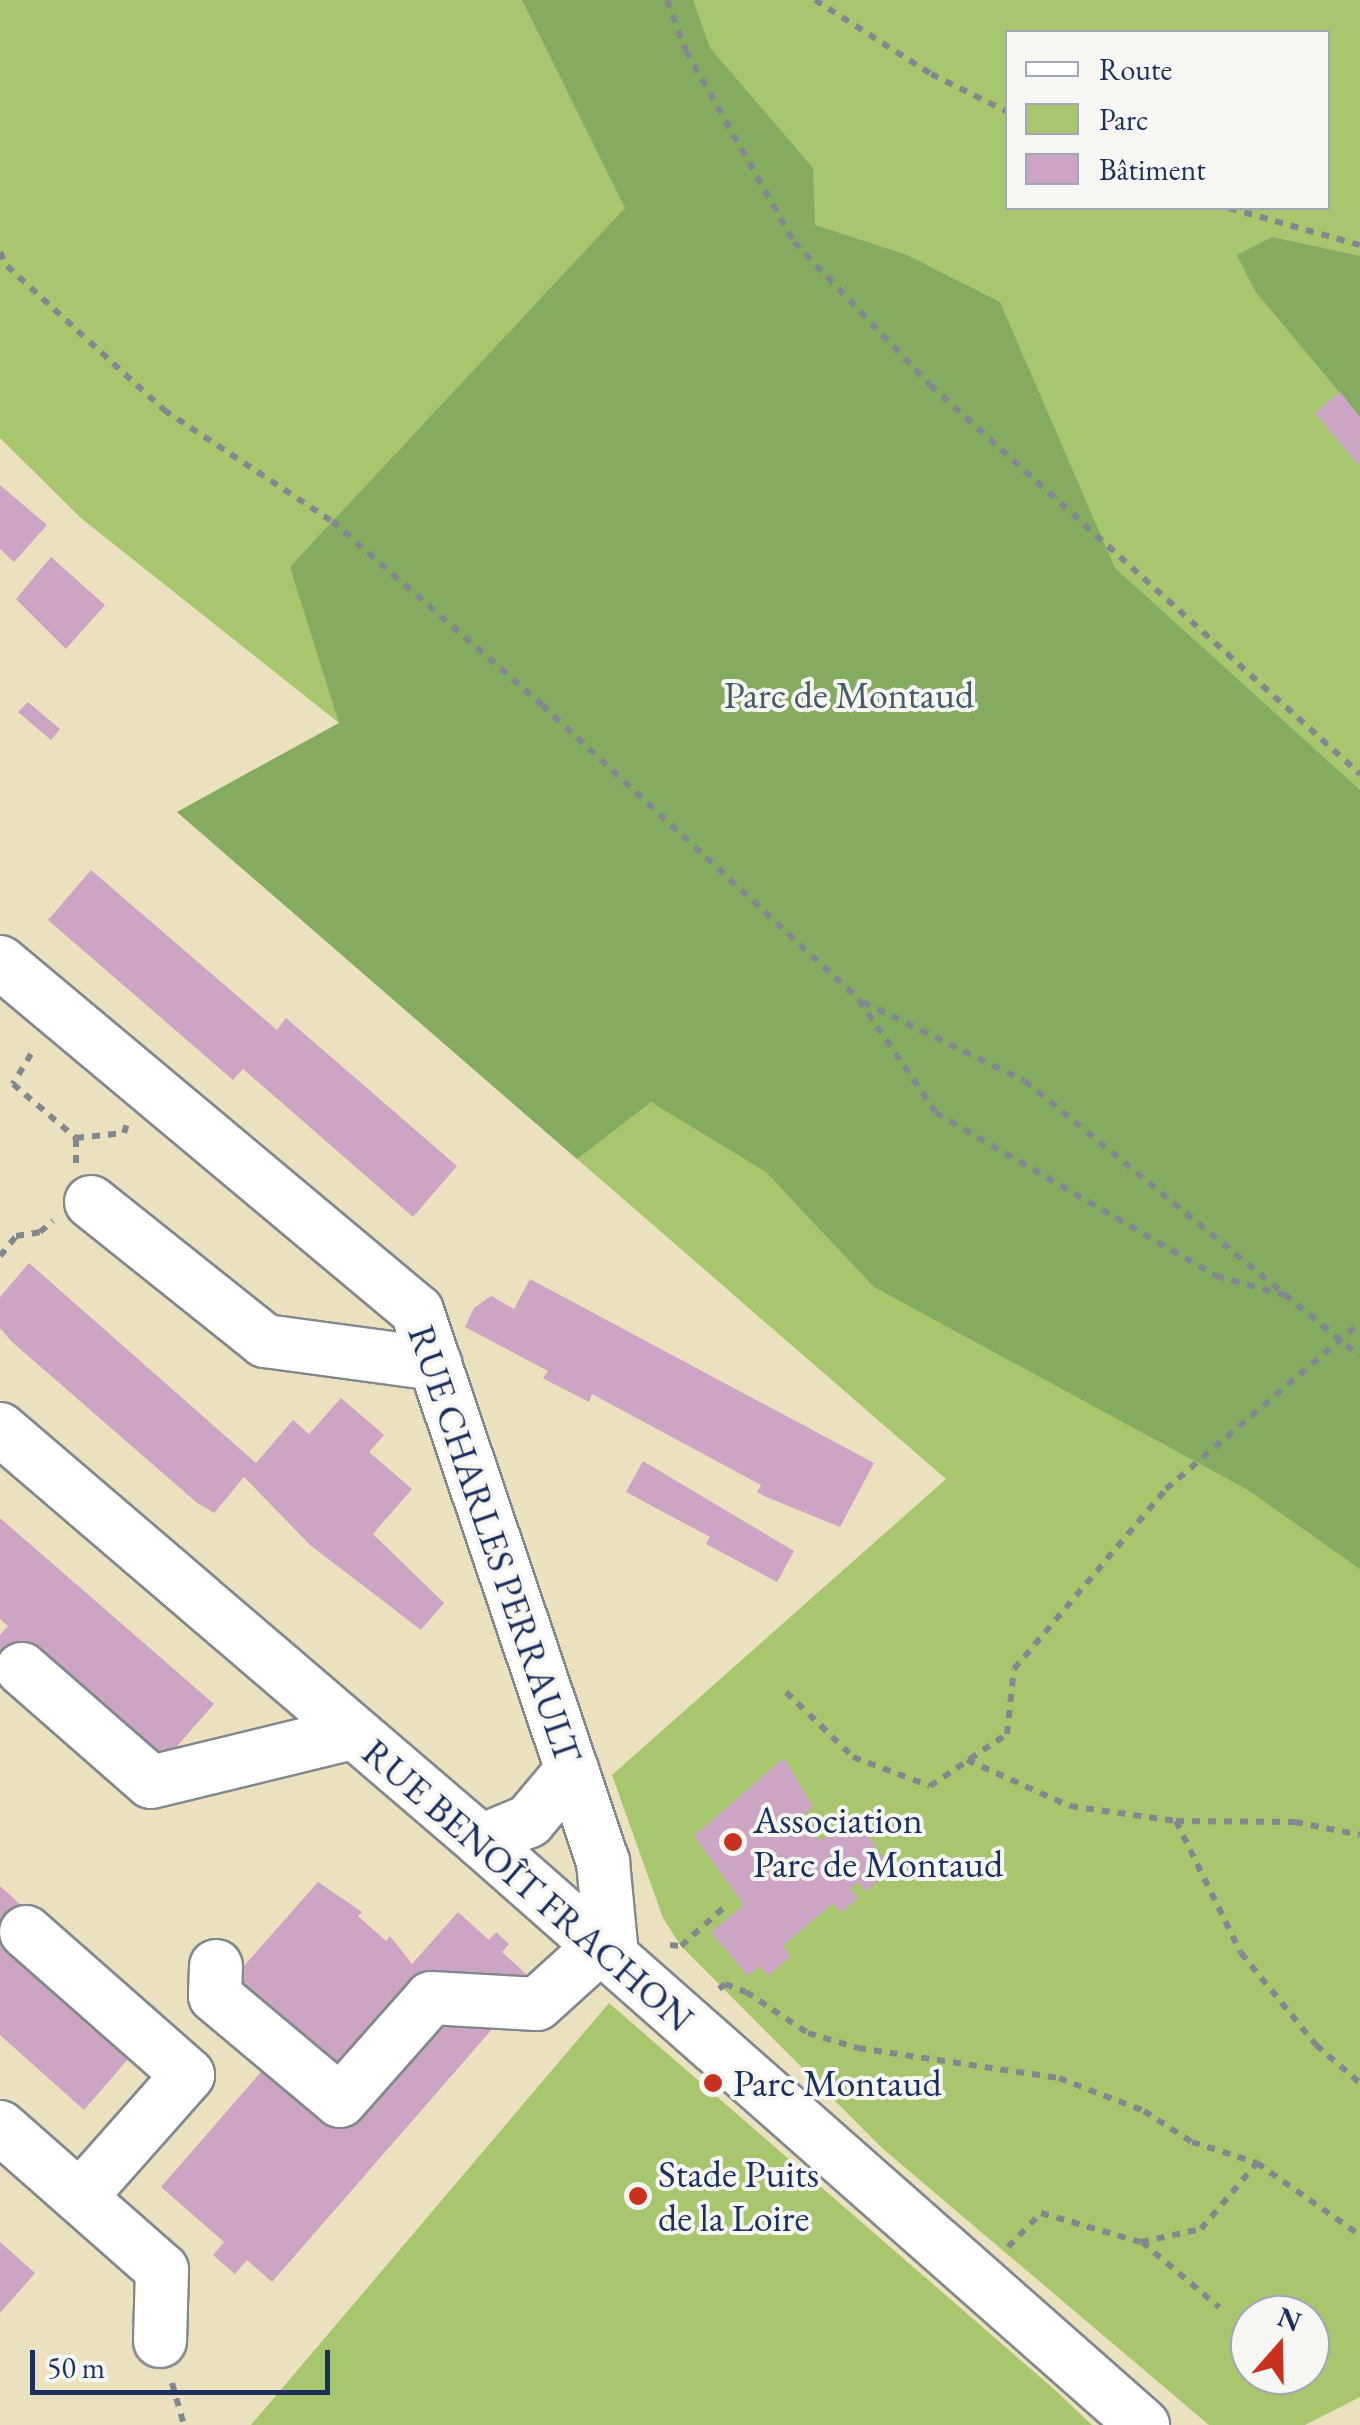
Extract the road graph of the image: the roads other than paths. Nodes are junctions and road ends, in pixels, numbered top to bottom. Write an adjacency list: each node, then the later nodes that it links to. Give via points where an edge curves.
1 (0, 962): 3 (street, RUE CHARLES PERRAULT, via 417,1310)
2 (91, 1202): 3 (street, via 265,1340)
3 (435, 1364): 7 (street, RUE CHARLES PERRAULT)
4 (0, 1429): 6 (street, RUE BENOÎT FRACHON)
5 (22, 1670): 6 (street, via 150,1782)
6 (352, 1733): 8 (street, RUE BENOÎT FRACHON)
7 (572, 1770): 8 (street, via 530,1822); 10 (street, RUE CHARLES PERRAULT, via 603,1862)
8 (481, 1841): 10 (street, RUE BENOÎT FRACHON)
9 (26, 1932): 13 (street, via 188,2075)
10 (607, 1951): 11 (street, via 537,2004 431,1998 340,2101 215,1996); 15 (street, RUE BENOÎT FRACHON)
11 (216, 1966)
12 (0, 2127): 13 (street)
13 (80, 2198): 14 (street, via 162,2270)
14 (160, 2341)
15 (1142, 2425)

